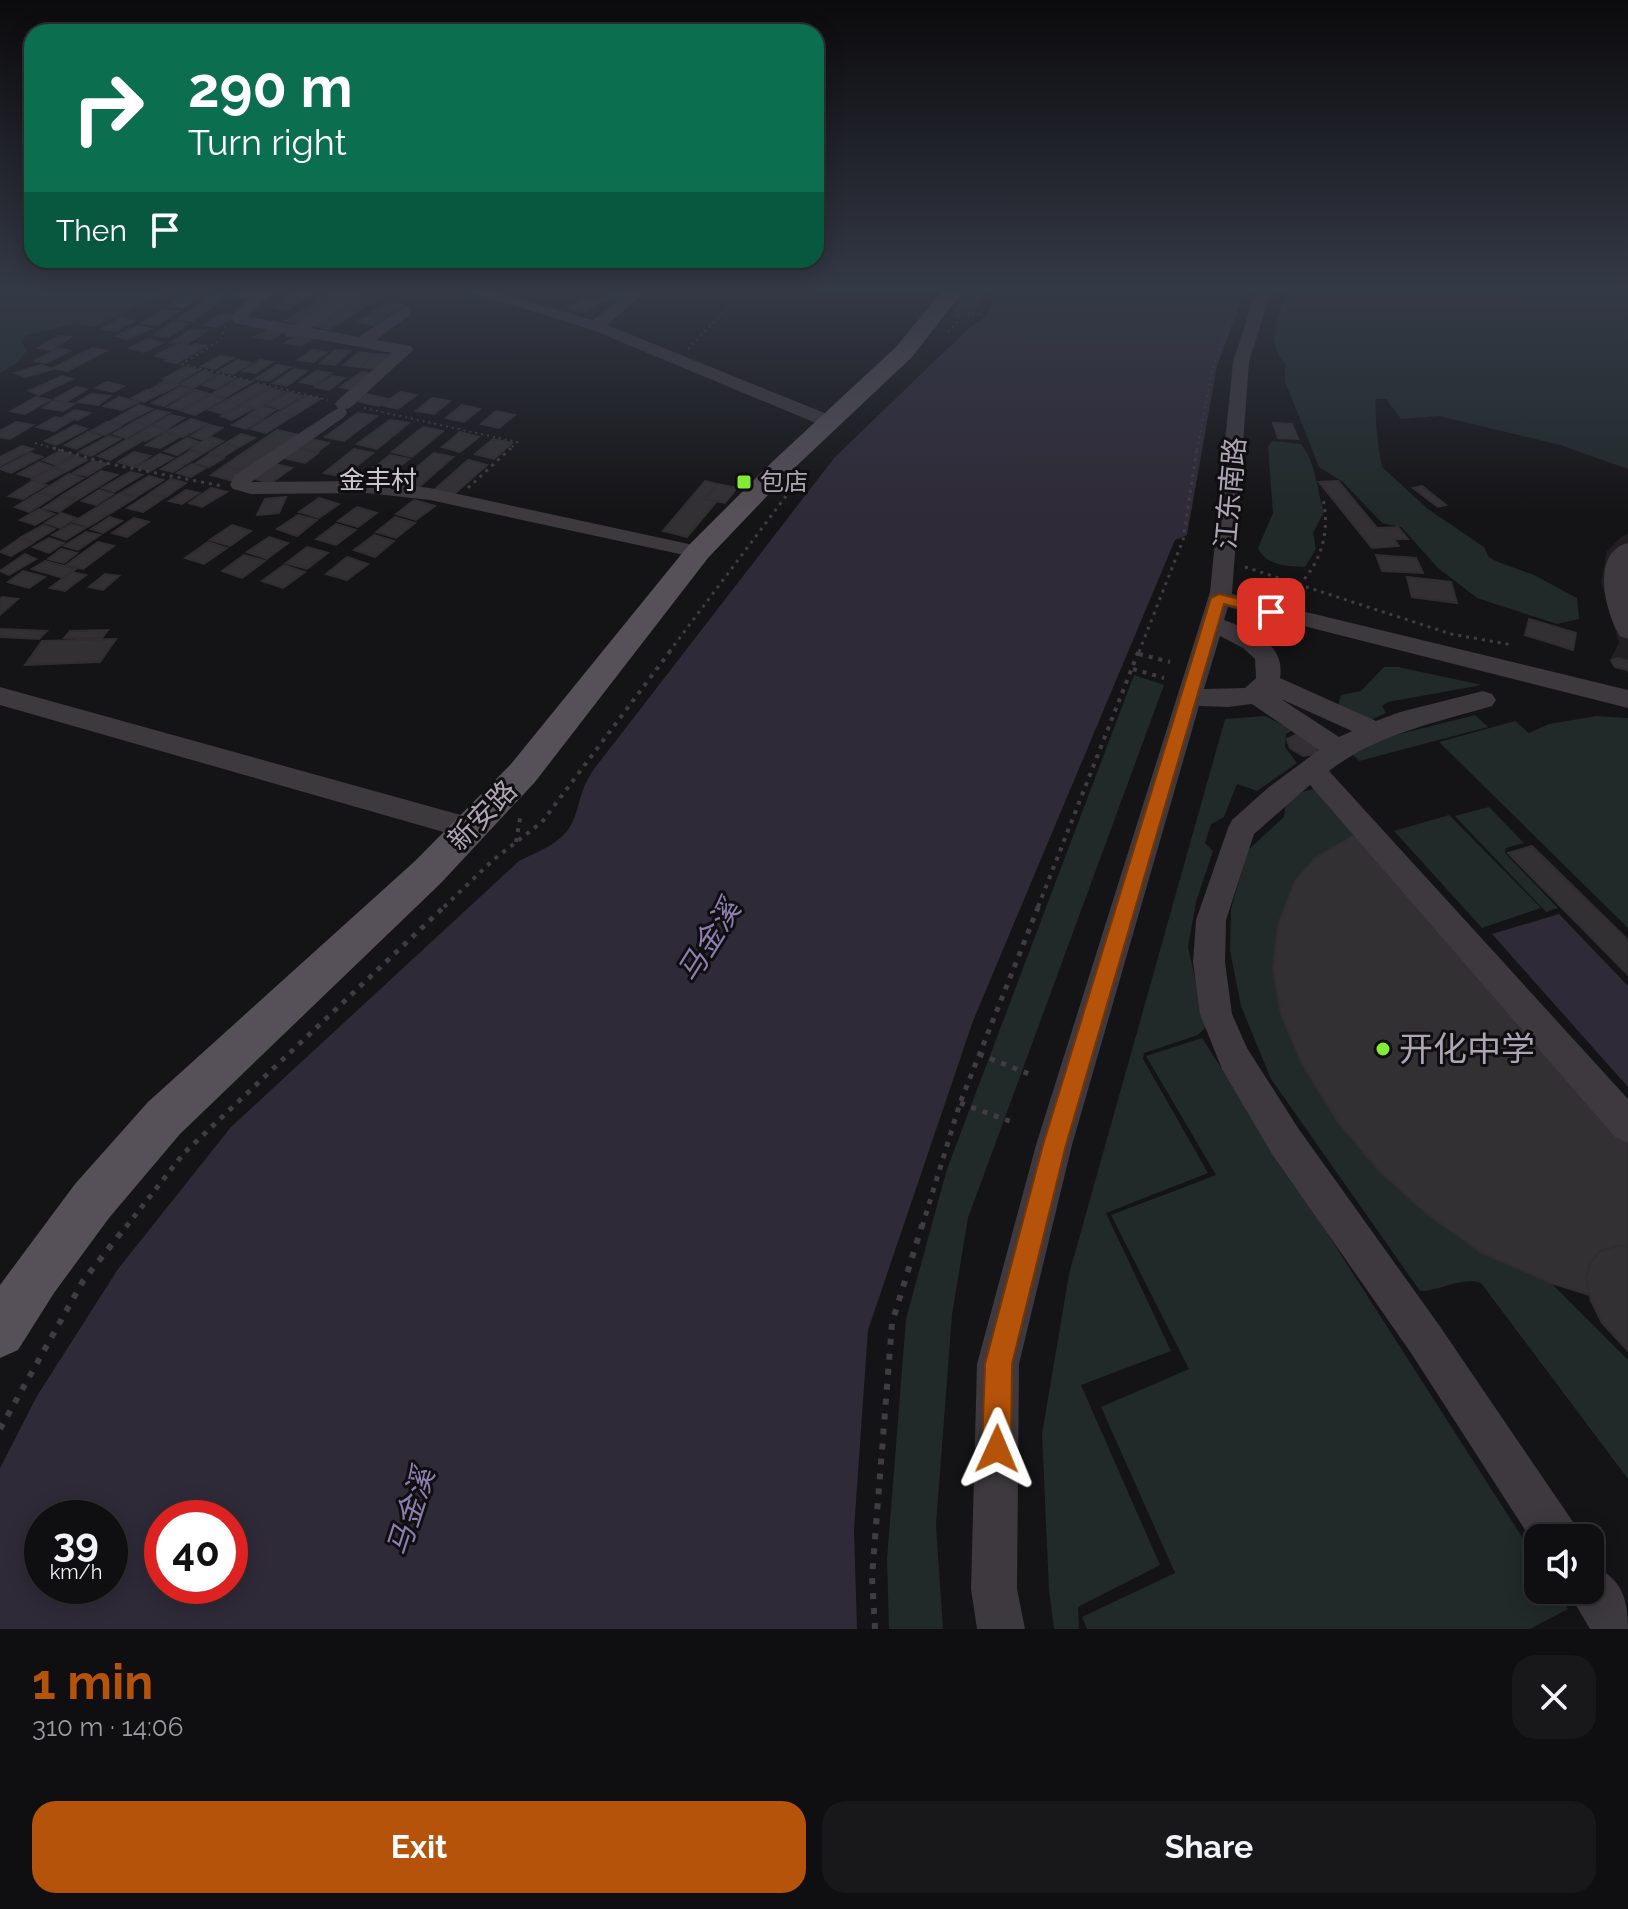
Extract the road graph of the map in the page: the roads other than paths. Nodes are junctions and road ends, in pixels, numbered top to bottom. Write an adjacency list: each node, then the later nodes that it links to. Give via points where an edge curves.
1 (390, 364): 7 (street, via 240,485 367,487 430,494)
2 (688, 364): 5 (street)
3 (891, 364): 5 (main road, 新安路)
4 (1241, 364): 8 (street, 江东南路)
5 (830, 422): 7 (main road, 新安路)
6 (1628, 549): 9 (street, via 1621,554 1614,582)
7 (698, 552): 17 (main road, 新安路, via 523,773)
8 (1215, 611): 10 (street, 江东南路); 11 (street, via 1263,652 1269,663); 13 (street)
9 (1628, 631)
10 (1177, 687): 11 (street, via 1228,699); 22 (street, 江东南路, via 998,1364 994,1589)
11 (1260, 687): 15 (street); 16 (street)
12 (0, 696): 17 (street)
13 (1628, 699)
14 (1483, 700): 15 (street)
15 (1375, 731): 16 (street)
16 (1325, 760): 18 (street); 20 (street, via 1242,828 1211,920 1209,962 1221,1031 1285,1141)
17 (468, 828): 19 (main road, 新安路, via 428,872 164,1118 92,1201)
18 (1628, 1125)
19 (0, 1332)
20 (1548, 1524)
21 (1601, 1604): 23 (street)
22 (1001, 1629)
23 (1618, 1629)

